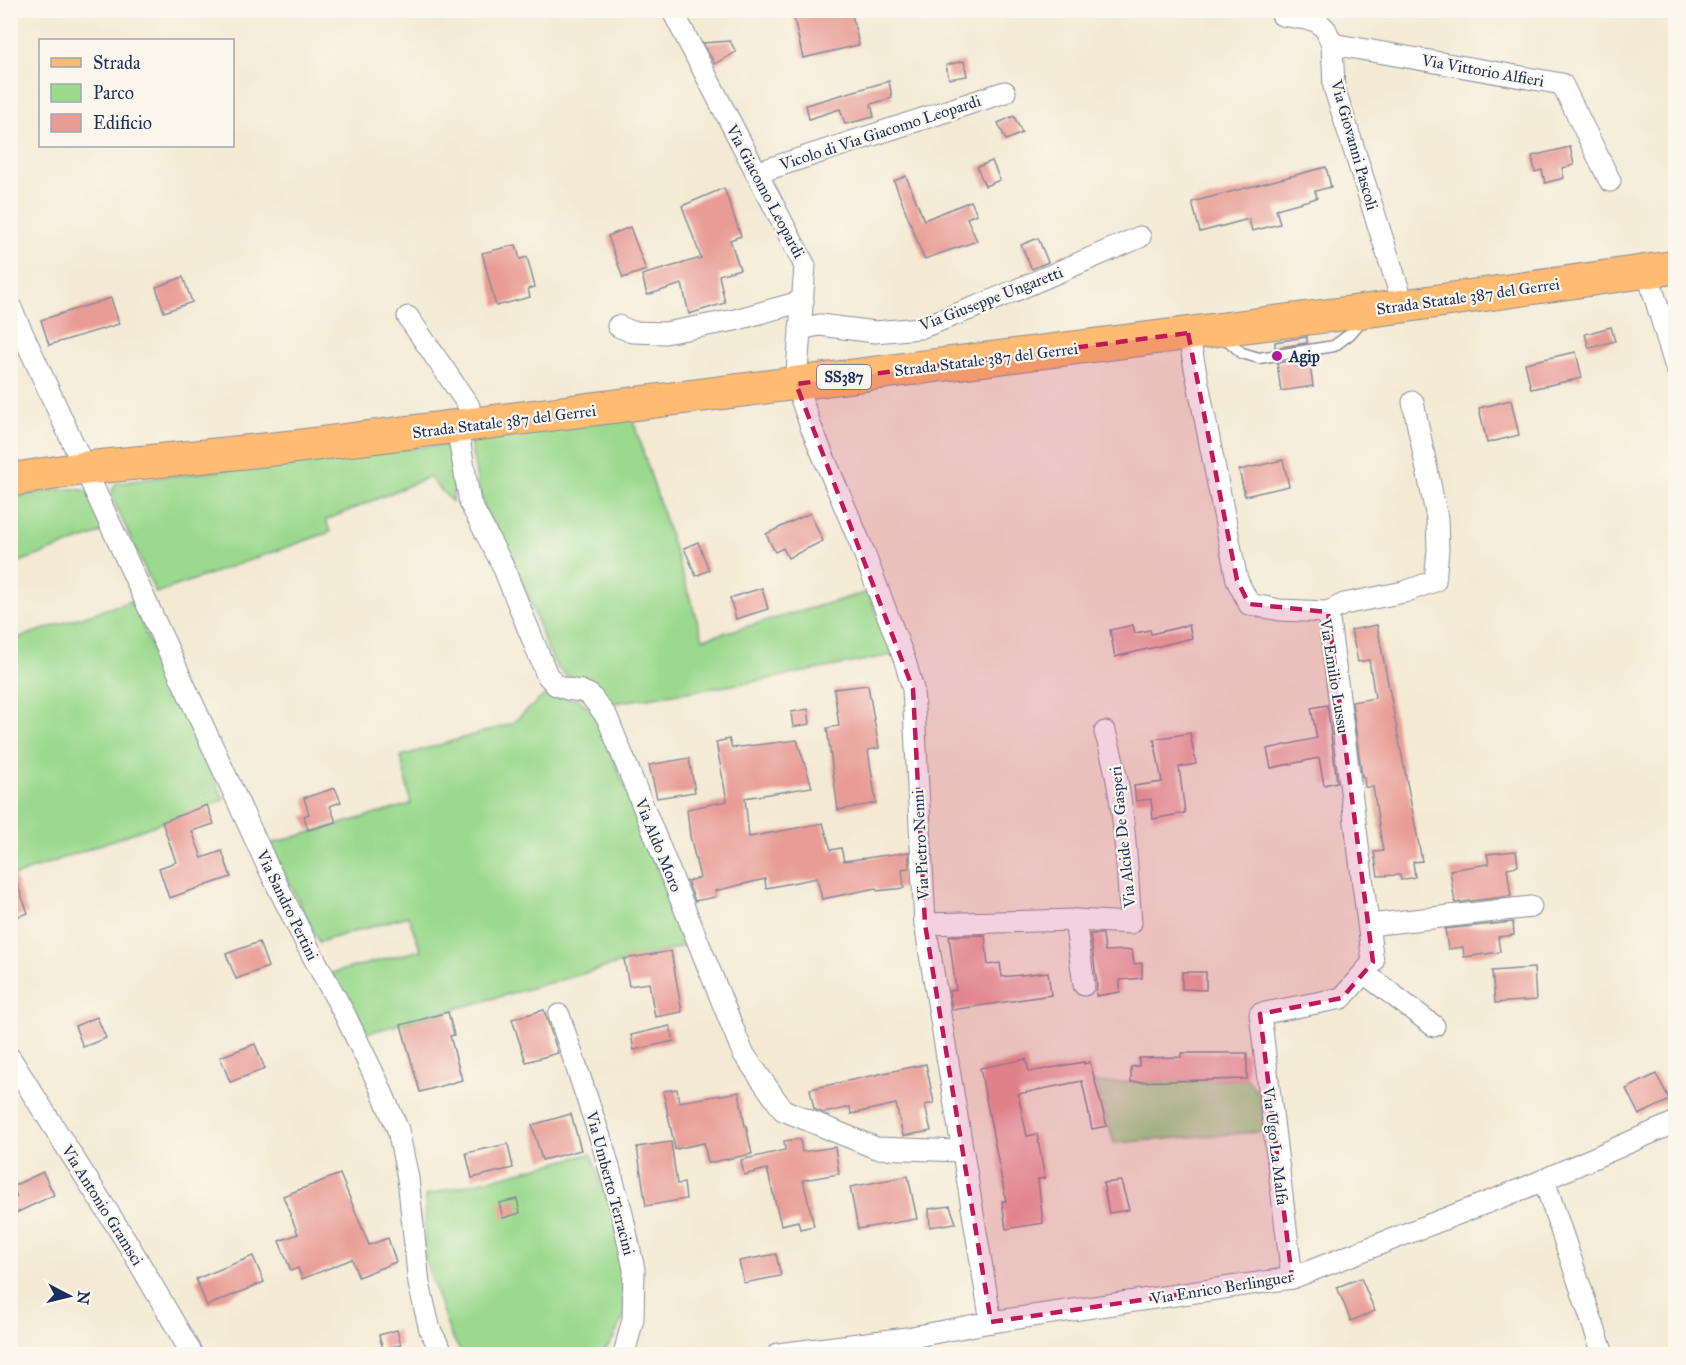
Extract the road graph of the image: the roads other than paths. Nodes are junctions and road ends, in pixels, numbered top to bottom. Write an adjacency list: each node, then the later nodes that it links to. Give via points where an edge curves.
1 (672, 10): 5 (street, Via Giacomo Leopardi)
2 (1282, 15): 3 (street, via 1317,21)
3 (1332, 44): 6 (street, Via Vittorio Alfieri, via 1562,84); 11 (street, Via Giovanni Pascoli, via 1334,87)
4 (1005, 92): 5 (street, Vicolo di Via Giacomo Leopardi)
5 (756, 173): 9 (street, Via Giacomo Leopardi, via 805,266)
6 (1610, 181)
7 (1140, 237): 14 (street, Via Giuseppe Ungaretti, via 920,328 875,332 820,325)
8 (1661, 269): 11 (main road, Strada Statale 387 del Gerrei / SS387); 16 (street)
9 (803, 301): 13 (street, via 735,320 666,333 632,332); 14 (street, Via Giacomo Leopardi)
10 (10, 306): 20 (street, Via Sandro Pertini)
11 (1404, 306): 15 (main road, Strada Statale 387 del Gerrei / SS387)
12 (408, 317): 19 (street, Via Aldo Moro, via 469,405)
13 (618, 326)
14 (800, 329): 17 (street, Via Giacomo Leopardi)
15 (1202, 332): 17 (main road, Strada Statale 387 del Gerrei / SS387); 22 (street, Via Emilio Lussu, via 1236,580 1249,604)
16 (1676, 368)
17 (796, 384): 19 (main road, Strada Statale 387 del Gerrei / SS387); 26 (street, Via Pietro Nenni, via 861,545 912,689)
18 (1413, 402): 22 (street, via 1437,518 1435,581 1404,592 1344,603)
19 (464, 426): 20 (main road, Strada Statale 387 del Gerrei / SS387); 35 (street, Via Aldo Moro, via 470,503 502,564 547,675 556,685 590,696 607,717 743,1053 783,1110 876,1148)
20 (86, 468): 21 (main road, Strada Statale 387 del Gerrei / SS387); 41 (street, Via Sandro Pertini, via 267,865 345,1015 398,1130 408,1178 419,1284 430,1330)
21 (10, 480)
22 (1328, 612): 27 (street, Via Emilio Lussu)
23 (1106, 732): 25 (street, Via Alcide De Gasperi, via 1123,813 1131,923)
24 (1531, 907): 27 (street)
25 (1075, 920): 26 (street, Via Alcide De Gasperi); 29 (street)
26 (925, 924): 35 (street, Via Pietro Nenni)
27 (1369, 926): 28 (street, Via Emilio Lussu, via 1373,962)
28 (1364, 973): 30 (street, Via Emilio Lussu, via 1342,998); 32 (street)
29 (1084, 985)
30 (1260, 1014): 37 (street, Via Ugo La Malfa)
31 (559, 1015): 42 (street, Via Umberto Terracini, via 602,1143 634,1269 633,1319)
32 (1434, 1026)
33 (10, 1058): 40 (street, Via Antonio Gramsci, via 130,1247)
34 (1676, 1122): 36 (street, Via Enrico Berlinguer)
35 (962, 1151): 38 (street, Via Pietro Nenni)
36 (1544, 1180): 37 (street, Via Enrico Berlinguer); 44 (street)
37 (1292, 1278): 38 (street, Via Enrico Berlinguer)
38 (991, 1322): 39 (street, Via Enrico Berlinguer)
39 (908, 1346): 43 (street, Via Enrico Berlinguer)
40 (192, 1354)
41 (442, 1354)
42 (624, 1354)
43 (778, 1354)
44 (1604, 1354)

